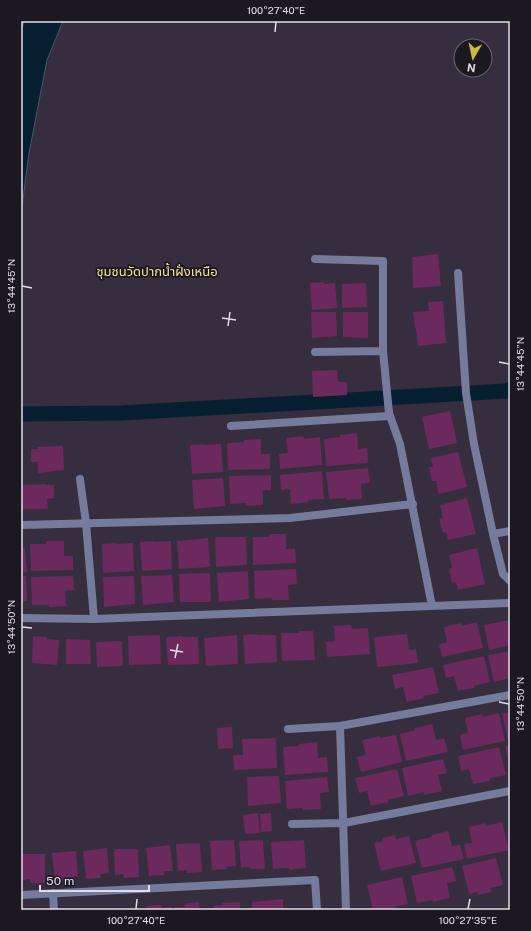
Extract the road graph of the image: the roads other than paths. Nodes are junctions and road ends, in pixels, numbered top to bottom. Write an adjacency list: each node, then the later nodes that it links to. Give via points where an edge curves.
1 (315, 259): 3 (street, via 383,261)
2 (458, 273): 12 (street, via 466,394)
3 (383, 351): 4 (street); 5 (street)
4 (315, 352)
5 (389, 415): 6 (street); 8 (street, via 400,444)
6 (231, 426)
7 (80, 479): 9 (street)
8 (413, 504): 9 (street, via 290,518); 15 (street)
9 (86, 523): 10 (street); 17 (street)
10 (21, 525)
11 (510, 531): 12 (street)
12 (493, 534): 13 (street, via 503,574)
13 (510, 581)
14 (510, 603): 15 (street)
15 (432, 606): 17 (street)
16 (21, 618): 17 (street)
17 (94, 619)
18 (510, 695): 19 (street)
19 (340, 726): 20 (street); 22 (street)
20 (288, 729)
21 (510, 791): 22 (street)
22 (344, 823): 23 (street); 28 (street)
23 (292, 824)
24 (53, 893): 25 (street); 26 (street); 27 (street, via 315,880)
25 (21, 895)
26 (54, 910)
27 (317, 910)
28 (346, 910)

